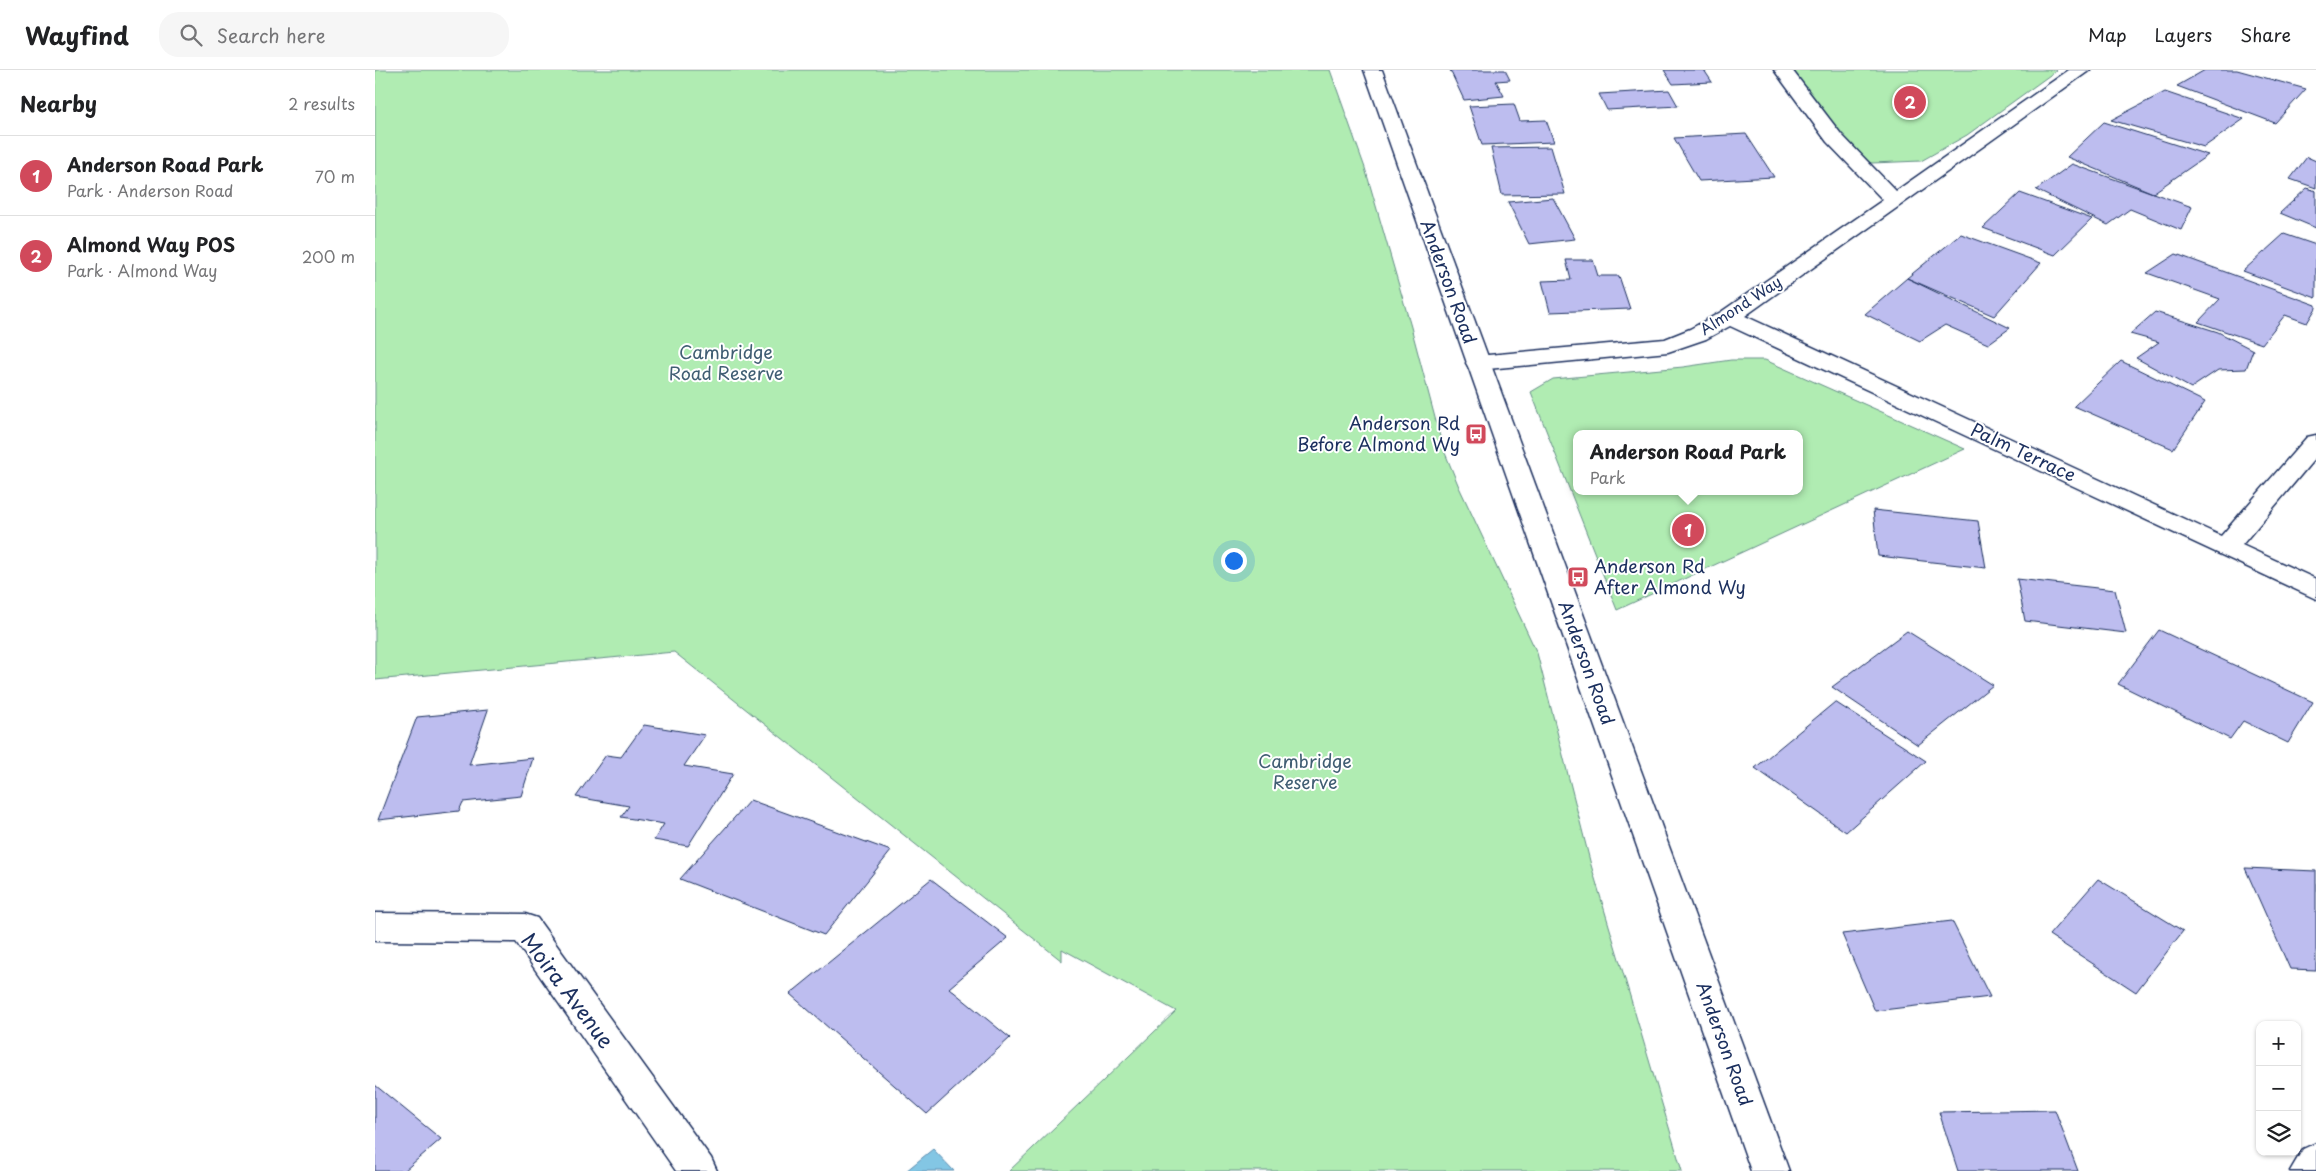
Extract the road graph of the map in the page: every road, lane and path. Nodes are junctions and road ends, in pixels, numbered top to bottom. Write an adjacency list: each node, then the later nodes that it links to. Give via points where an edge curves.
1 (1373, 70): 6 (street, Anderson Road)
2 (1783, 70): 4 (street, via 1834,138)
3 (2081, 70): 4 (street, Almond Way)
4 (1894, 200): 5 (street, Almond Way)
5 (1729, 317): 6 (street, Almond Way, via 1699,334 1667,345); 8 (street, Palm Terrace)
6 (1477, 363): 13 (street, Anderson Road)
7 (2316, 442): 8 (street)
8 (2226, 547): 9 (street, Palm Terrace)
9 (2316, 590)
10 (375, 927): 12 (street, Moira Avenue, via 525,928)
11 (2316, 1162): 14 (street)
12 (698, 1171)
13 (1770, 1171)
14 (2309, 1171)

